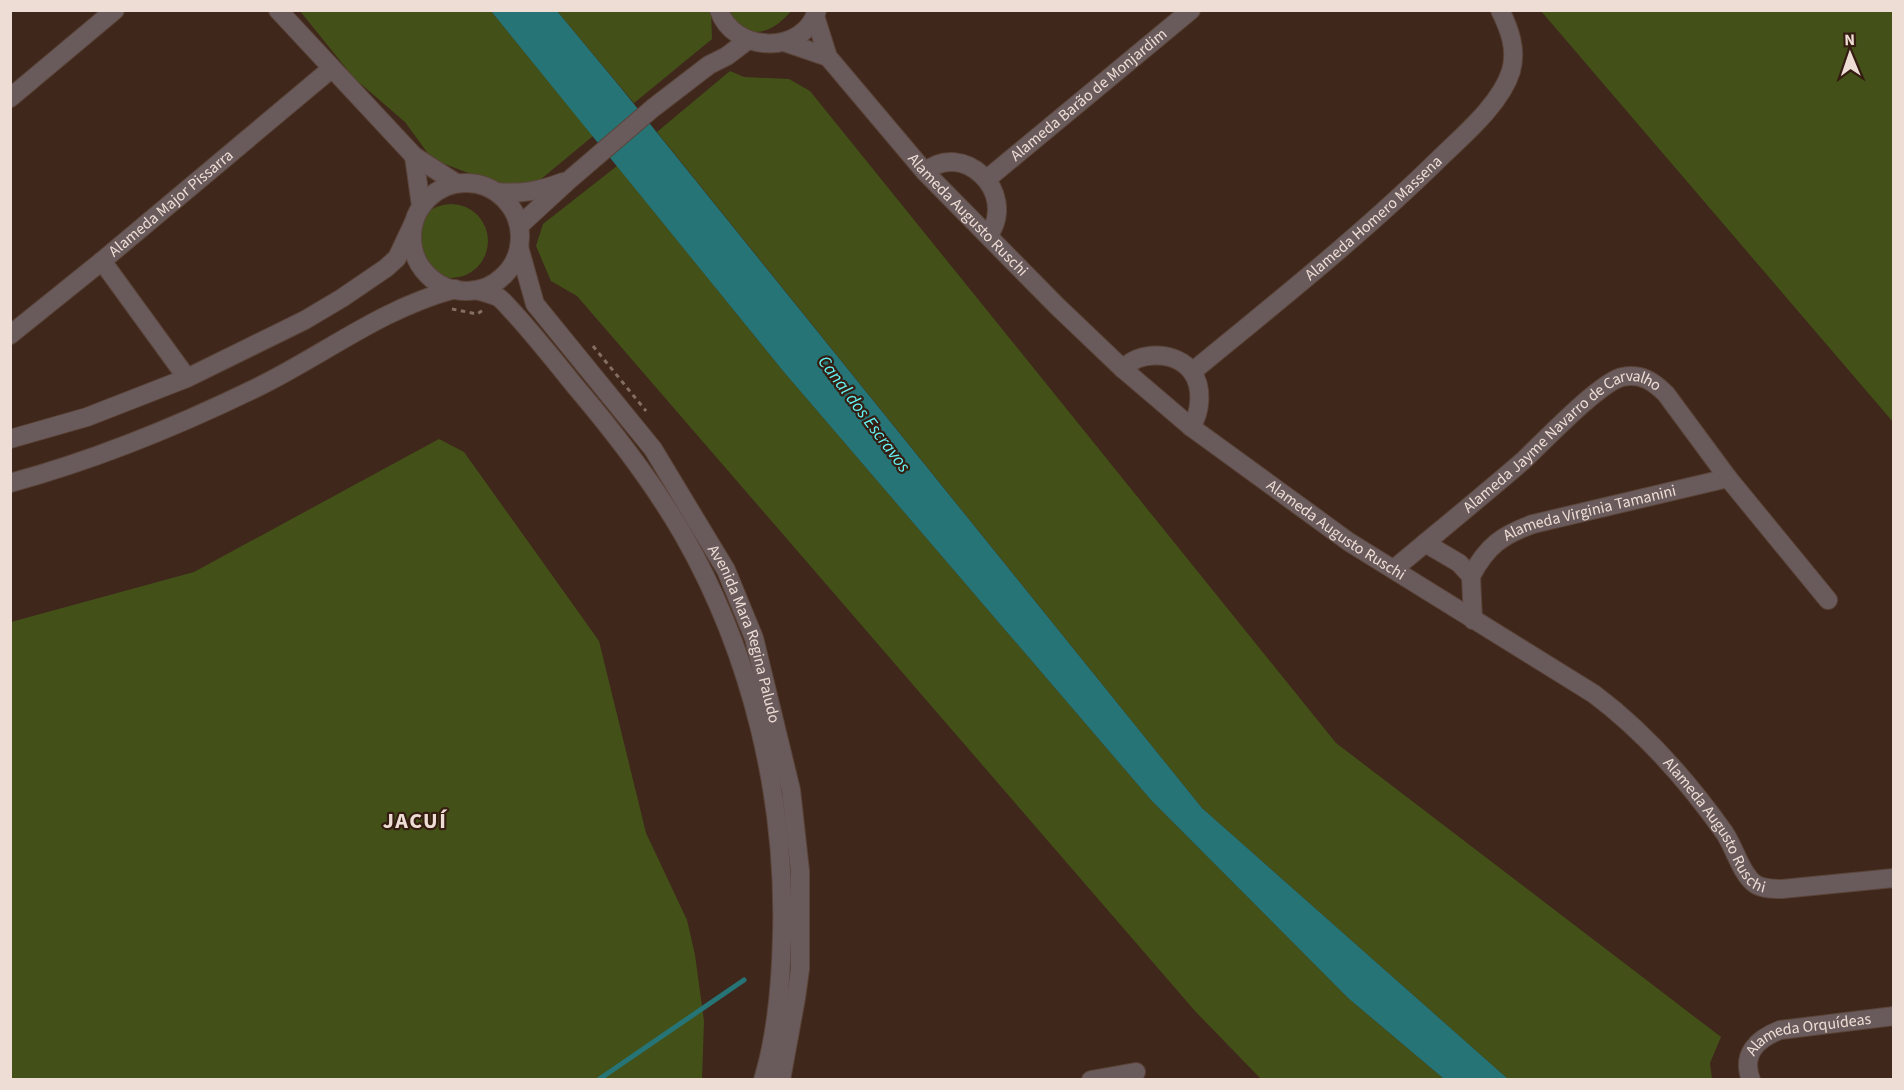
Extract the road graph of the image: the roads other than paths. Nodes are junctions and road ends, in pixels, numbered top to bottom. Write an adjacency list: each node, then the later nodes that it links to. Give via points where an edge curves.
1 (115, 10): 13 (street)
2 (278, 10): 12 (street)
3 (719, 10): 7 (street)
4 (1191, 10): 16 (street, Alameda Barão de Monjardim)
5 (1500, 10): 30 (street, Alameda Homero Massena, via 1514,54 1499,95 1471,127 1341,250)
6 (816, 13): 9 (street, via 802,32); 10 (street, Alameda Augusto Ruschi)
7 (731, 30): 8 (street); 11 (street)
8 (748, 40): 9 (street); 11 (street)
9 (784, 42): 10 (street)
10 (828, 57): 15 (street, Alameda Augusto Ruschi)
11 (709, 65): 17 (street, via 652,108)
12 (331, 69): 14 (street); 25 (street, Alameda Major Pissarra)
13 (10, 98)
14 (414, 156): 18 (street); 20 (street)
15 (925, 172): 16 (street, via 945,163 961,163); 23 (street, Alameda Augusto Ruschi)
16 (987, 179): 23 (street, via 997,205 997,217)
17 (568, 181): 19 (street, via 534,192); 22 (street)
18 (456, 183): 19 (street, via 484,185); 20 (street, via 442,188)
19 (497, 192): 22 (street, via 515,213)
20 (421, 206): 21 (street)
21 (413, 224): 26 (street, via 417,260 433,279); 31 (street, via 397,258 368,281 305,320)
22 (519, 226): 24 (street)
23 (989, 235): 29 (street, Alameda Augusto Ruschi)
24 (519, 247): 27 (street, via 509,270 500,279); 46 (street, Avenida Mara Regina Paludo, via 535,304 653,448 726,570 754,638 791,790 800,871 800,969)
25 (102, 261): 28 (street, Alameda Major Pissarra); 31 (street)
26 (455, 289): 27 (street); 35 (street, via 396,310 257,388 52,472)
27 (476, 290): 45 (street, Avenida Mara Regina Paludo, via 499,298 525,325 653,486 697,561 730,633 759,725 778,830 781,971)
28 (10, 335)
29 (1123, 369): 30 (street, via 1132,361 1157,355 1176,360); 32 (street, Alameda Augusto Ruschi)
30 (1192, 372): 32 (street, via 1200,399)
31 (187, 378): 33 (street, via 87,417)
32 (1191, 426): 37 (street, Alameda Augusto Ruschi, via 1349,542)
33 (10, 439)
34 (1728, 478): 36 (street, Alameda Jayme Navarro de Carvalho, via 1655,383 1635,376 1620,378 1598,392); 38 (street, Alameda Virginia Tamanini, via 1510,532 1485,552); 39 (street, Alameda Jayme Navarro de Carvalho)
35 (10, 483)
36 (1425, 543): 37 (street, Alameda Jayme Navarro de Carvalho); 38 (street, via 1459,563)
37 (1394, 569): 40 (street, Alameda Augusto Ruschi)
38 (1471, 576): 40 (street)
39 (1828, 600)
40 (1473, 620): 41 (street, Alameda Augusto Ruschi, via 1620,714 1667,759 1699,798 1755,883 1782,890)
41 (1893, 878)
42 (1893, 1016): 44 (street, Alameda Orquídeas, via 1780,1030 1762,1038 1750,1052)
43 (1136, 1072): 47 (street)
44 (1750, 1077)
45 (763, 1080)
46 (781, 1080)
47 (1091, 1080)

